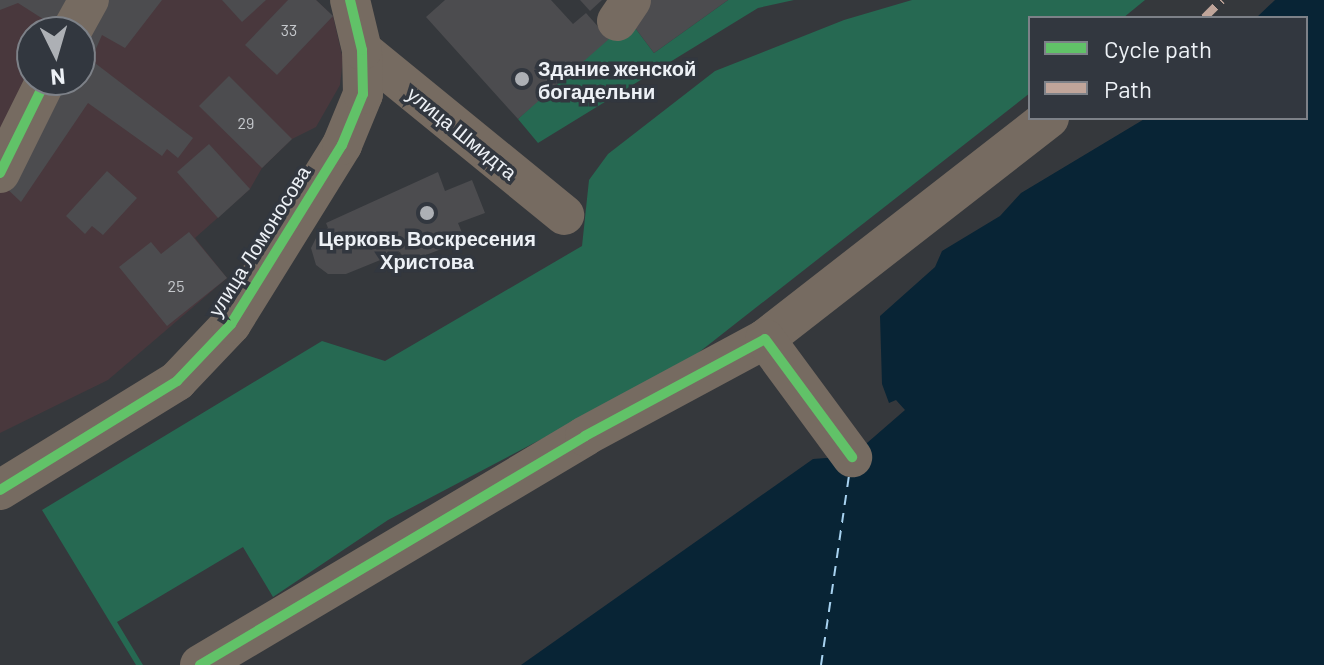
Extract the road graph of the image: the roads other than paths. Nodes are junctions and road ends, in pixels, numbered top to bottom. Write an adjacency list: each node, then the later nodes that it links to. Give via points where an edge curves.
1 (350, 0): 2 (street, улица Ломоносова)
2 (362, 50): 6 (street, улица Шмидта); 9 (street, улица Ломоносова, via 363,94 342,145 231,324 177,381)
3 (38, 96): 5 (street)
4 (1046, 120): 7 (street)
5 (0, 173)
6 (564, 215)
7 (765, 339): 8 (street); 10 (street, via 572,444)
8 (852, 457)
9 (0, 490)
10 (200, 665)

